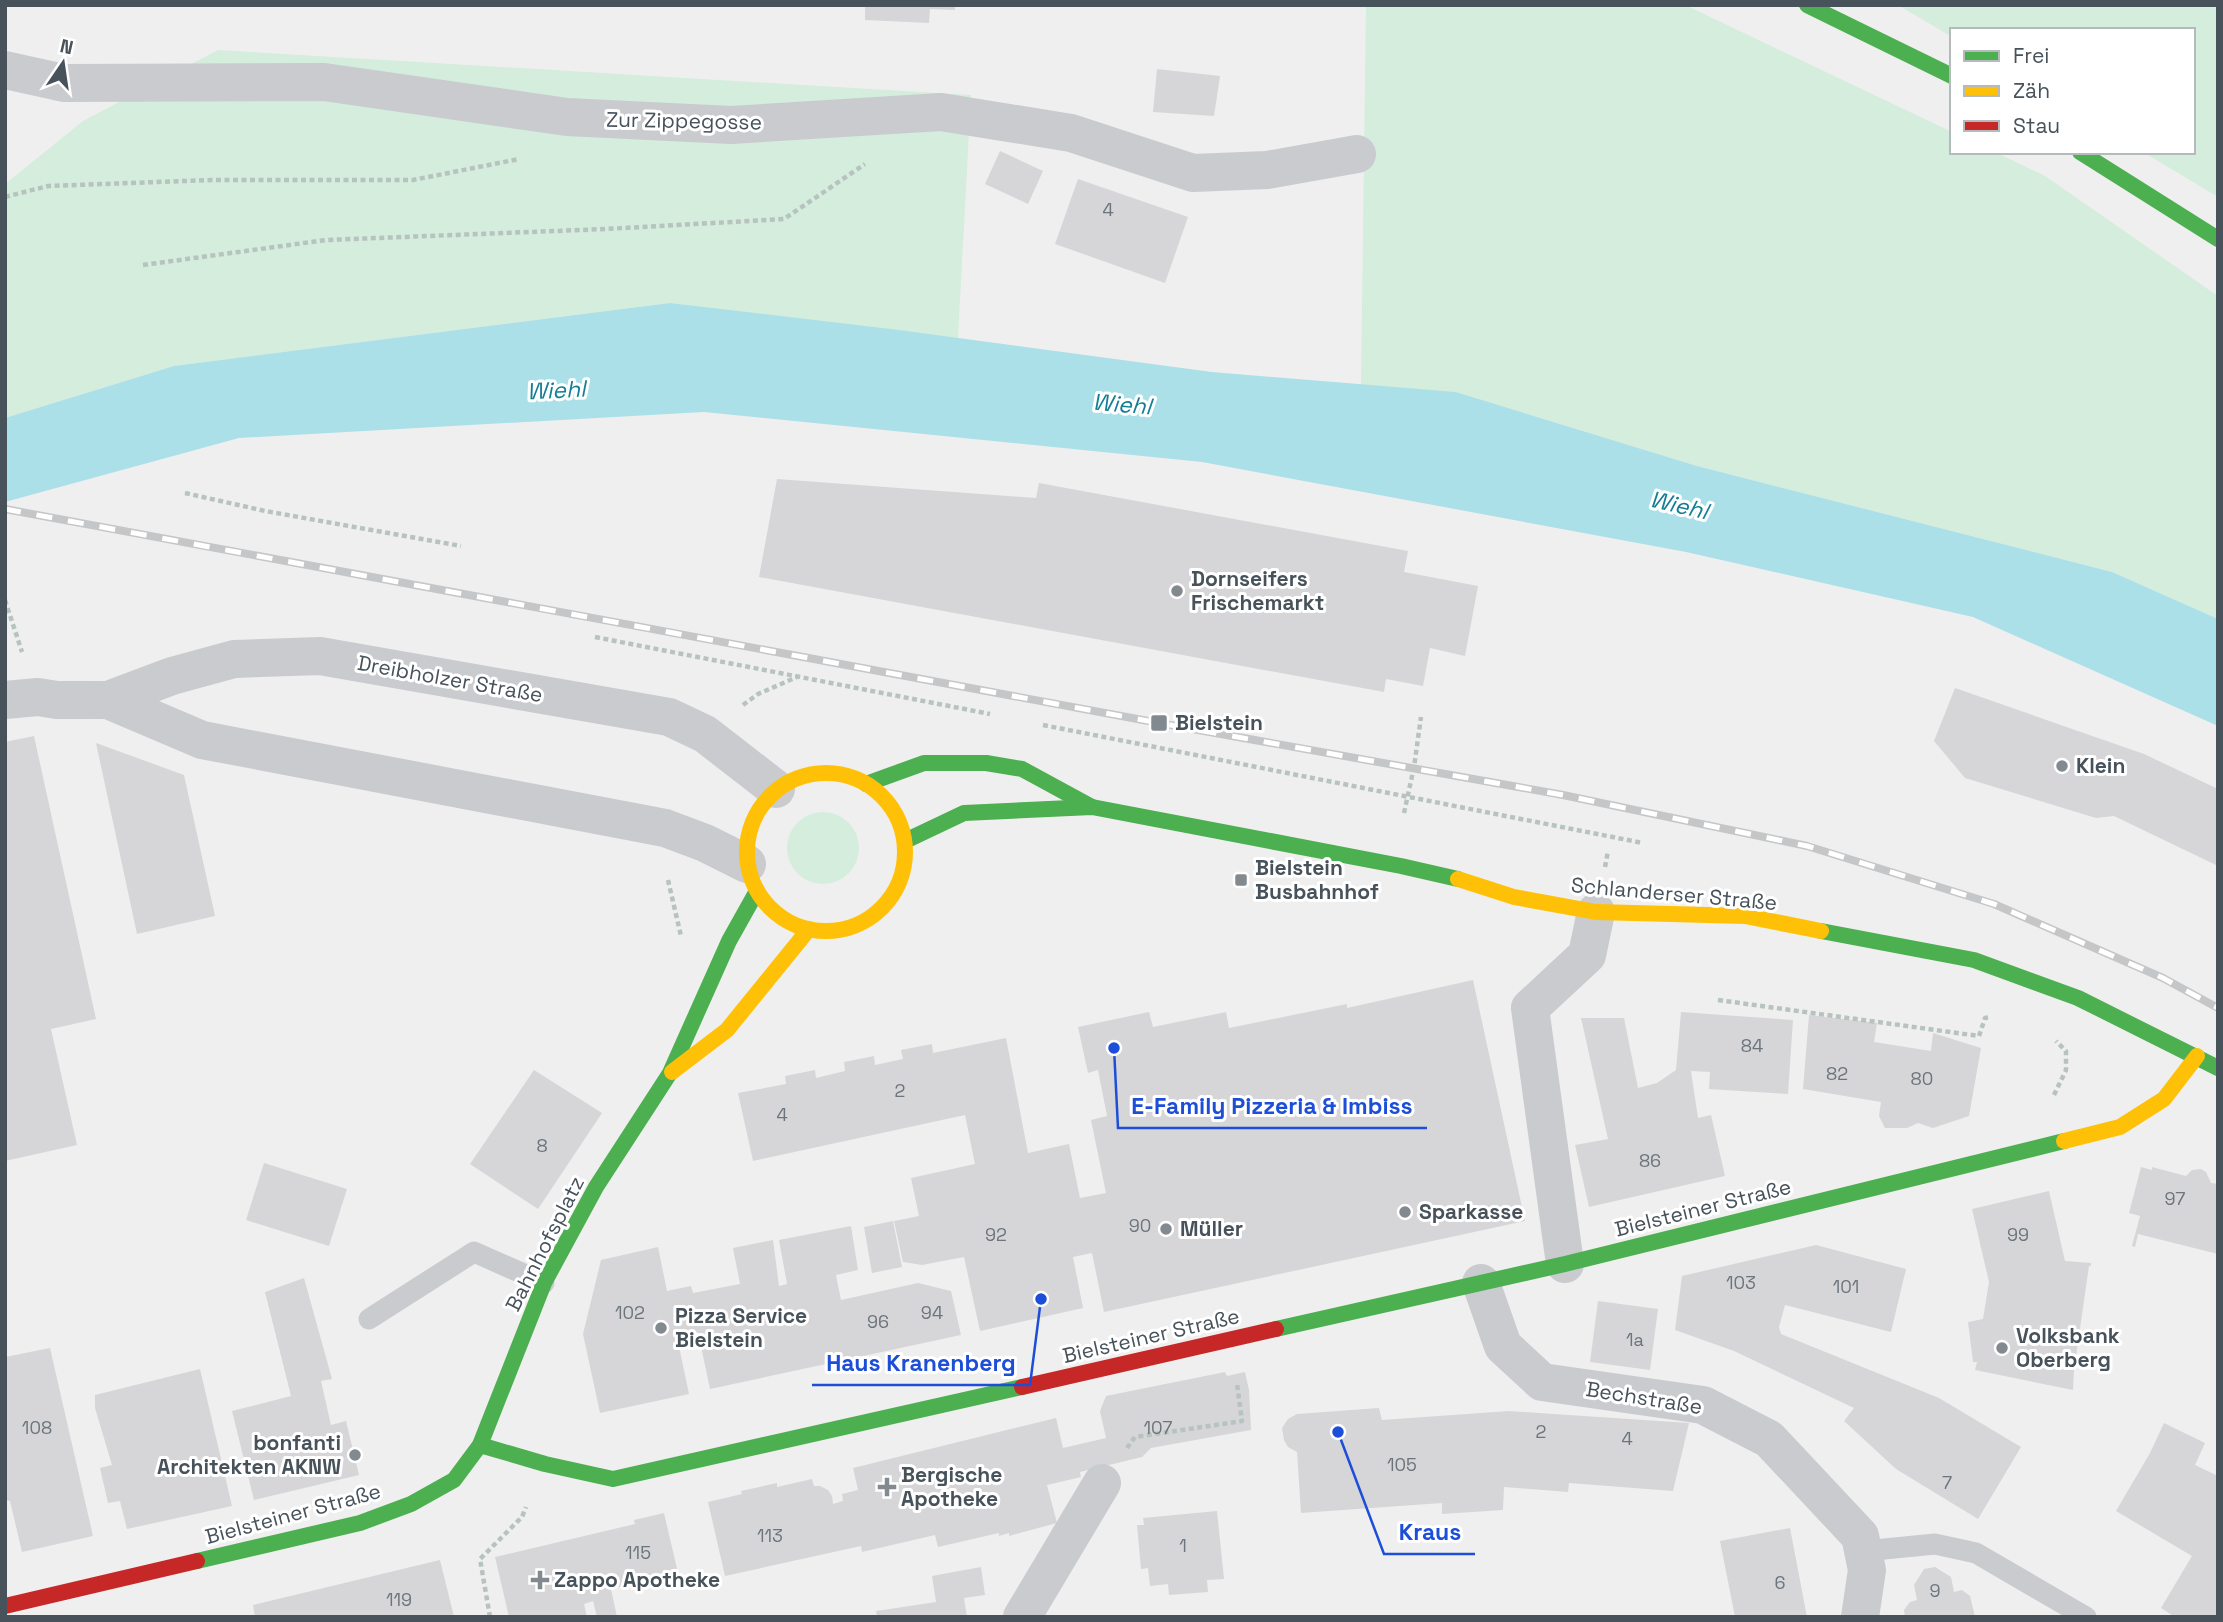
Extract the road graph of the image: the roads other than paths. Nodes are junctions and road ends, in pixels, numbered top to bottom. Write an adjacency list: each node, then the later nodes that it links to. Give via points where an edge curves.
1 (1807, 5): 3 (street)
2 (5, 70): 4 (street, Zur Zippegosse, via 64,83 324,82 567,117 731,125 941,112 1071,132 1193,173 1267,170)
3 (1950, 75)
4 (1357, 154)
5 (2083, 154): 6 (street)
6 (2218, 239)
7 (21, 698): 8 (street, Dreibholzer Straße)
8 (108, 700): 10 (street, Dreibholzer Straße, via 234,659 320,656 669,718 705,734); 13 (street, Dreibholzer Straße, via 202,740 665,828 705,843)
9 (866, 784): 10 (street, via 835,773 815,773); 11 (street, Schlanderser Straße, via 924,763 986,763 1022,769); 12 (street, via 889,802)
10 (776, 789): 13 (street, via 752,822 747,843)
11 (1092, 807): 12 (street, Schlanderser Straße, via 964,813); 14 (street, Schlanderser Straße, via 1423,870 1514,897)
12 (905, 841): 15 (street, via 900,881 891,900 876,914 838,931)
13 (752, 877): 15 (street, via 764,901 779,916); 18 (street, Bahnhofsplatz)
14 (1595, 912): 16 (street, Schlanderser Straße, via 1745,916 1974,960 2078,998); 19 (street, via 1587,956 1530,1008)
15 (809, 929): 18 (street, Bahnhofsplatz, via 727,1030)
16 (2197, 1056): 17 (street); 19 (street, Bielsteiner Straße, via 2164,1099 2120,1127)
17 (2218, 1068)
18 (670, 1073): 20 (street, Bahnhofsplatz, via 596,1187)
19 (1565, 1264): 21 (street, Bielsteiner Straße)
20 (544, 1283): 22 (lane, via 474,1252); 23 (street, Bahnhofsplatz)
21 (1481, 1283): 23 (street, Bielsteiner Straße, via 613,1479); 25 (street, Bechstraße, via 1503,1346 1542,1382 1703,1405 1769,1439 1860,1536)
22 (369, 1319)
23 (480, 1445): 26 (street, Bielsteiner Straße, via 454,1480 411,1504 360,1523)
24 (1102, 1483): 27 (street)
25 (1864, 1551): 28 (street, Bechstraße, via 1867,1570); 29 (lane, via 1935,1544 1976,1553)
26 (5, 1606)
27 (1022, 1617)
28 (1860, 1617)
29 (2086, 1617)

